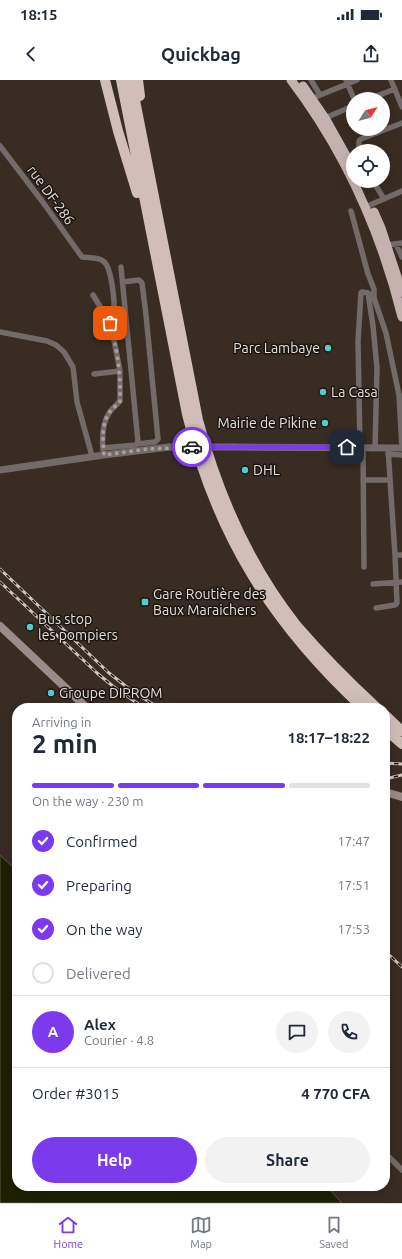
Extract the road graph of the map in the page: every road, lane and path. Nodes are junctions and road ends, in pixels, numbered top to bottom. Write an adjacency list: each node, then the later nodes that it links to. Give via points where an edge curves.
1 (105, 80): 30 (highway, via 144,221)
2 (121, 80): 30 (highway)
3 (131, 80): 22 (highway)
4 (138, 80): 22 (highway, via 147,137)
5 (291, 80): 39 (highway, via 319,119 367,210 384,254)
6 (299, 80): 13 (highway)
7 (311, 80): 13 (street)
8 (357, 80): 10 (street)
9 (391, 80): 11 (street)
10 (347, 82): 12 (street); 13 (street)
11 (398, 91): 14 (street)
12 (351, 92)
13 (316, 97): 16 (highway)
14 (402, 107)
15 (346, 109): 16 (street)
16 (325, 118): 23 (highway)
17 (402, 123): 18 (street)
18 (390, 127)
19 (366, 136): 20 (street, via 359,141)
20 (359, 144)
21 (0, 146): 40 (street, rue DF-286, via 82,257 102,260 107,264 113,300 113,318)
22 (145, 152): 64 (highway, via 198,420 225,503 258,567 293,620 331,663)
23 (346, 156)
24 (362, 188): 28 (highway)
25 (377, 188): 27 (street)
26 (402, 191): 27 (street)
27 (384, 199): 28 (street)
28 (370, 205): 31 (highway, via 381,228)
29 (351, 211): 38 (street, via 374,289)
30 (152, 236): 63 (highway, via 194,442 223,521 250,572 278,616 326,673)
31 (395, 244): 32 (street); 35 (highway)
32 (402, 257)
33 (121, 267): 34 (street)
34 (123, 282): 44 (street); 44 (street, via 139,280 142,283 158,438 155,442)
35 (402, 292)
36 (368, 293): 38 (street); 45 (street, via 361,293 358,341); 46 (street, via 377,368)
37 (93, 296): 40 (street)
38 (374, 298): 47 (street, via 386,333 397,384)
39 (402, 317)
40 (110, 323): 42 (street)
41 (0, 332): 51 (street, via 47,341 64,352 73,367 77,402)
42 (120, 371): 43 (street); 48 (street, via 120,401 105,421)
43 (94, 374)
44 (137, 444): 48 (street)
45 (362, 447): 46 (street); 48 (street, bridge, via 169,447); 53 (street)
46 (375, 448): 49 (street)
47 (402, 448): 49 (street)
48 (103, 451): 51 (street)
49 (388, 451): 50 (street); 54 (street)
50 (402, 455)
51 (92, 456): 52 (street)
52 (0, 470)
53 (363, 480): 54 (street); 57 (street)
54 (390, 480): 55 (street)
55 (395, 555): 56 (street); 58 (street)
56 (402, 555)
57 (364, 567)
58 (399, 582): 59 (street); 60 (street, via 396,605)
59 (372, 584)
60 (376, 608)
61 (0, 626): 62 (main road)
62 (82, 703)
63 (358, 703)
64 (372, 703)
65 (390, 720): 66 (highway)
66 (402, 731)
67 (390, 733): 68 (highway)
68 (402, 744)
69 (390, 793): 70 (main road)
70 (402, 797)
71 (390, 1158): 72 (street)
72 (402, 1170)

